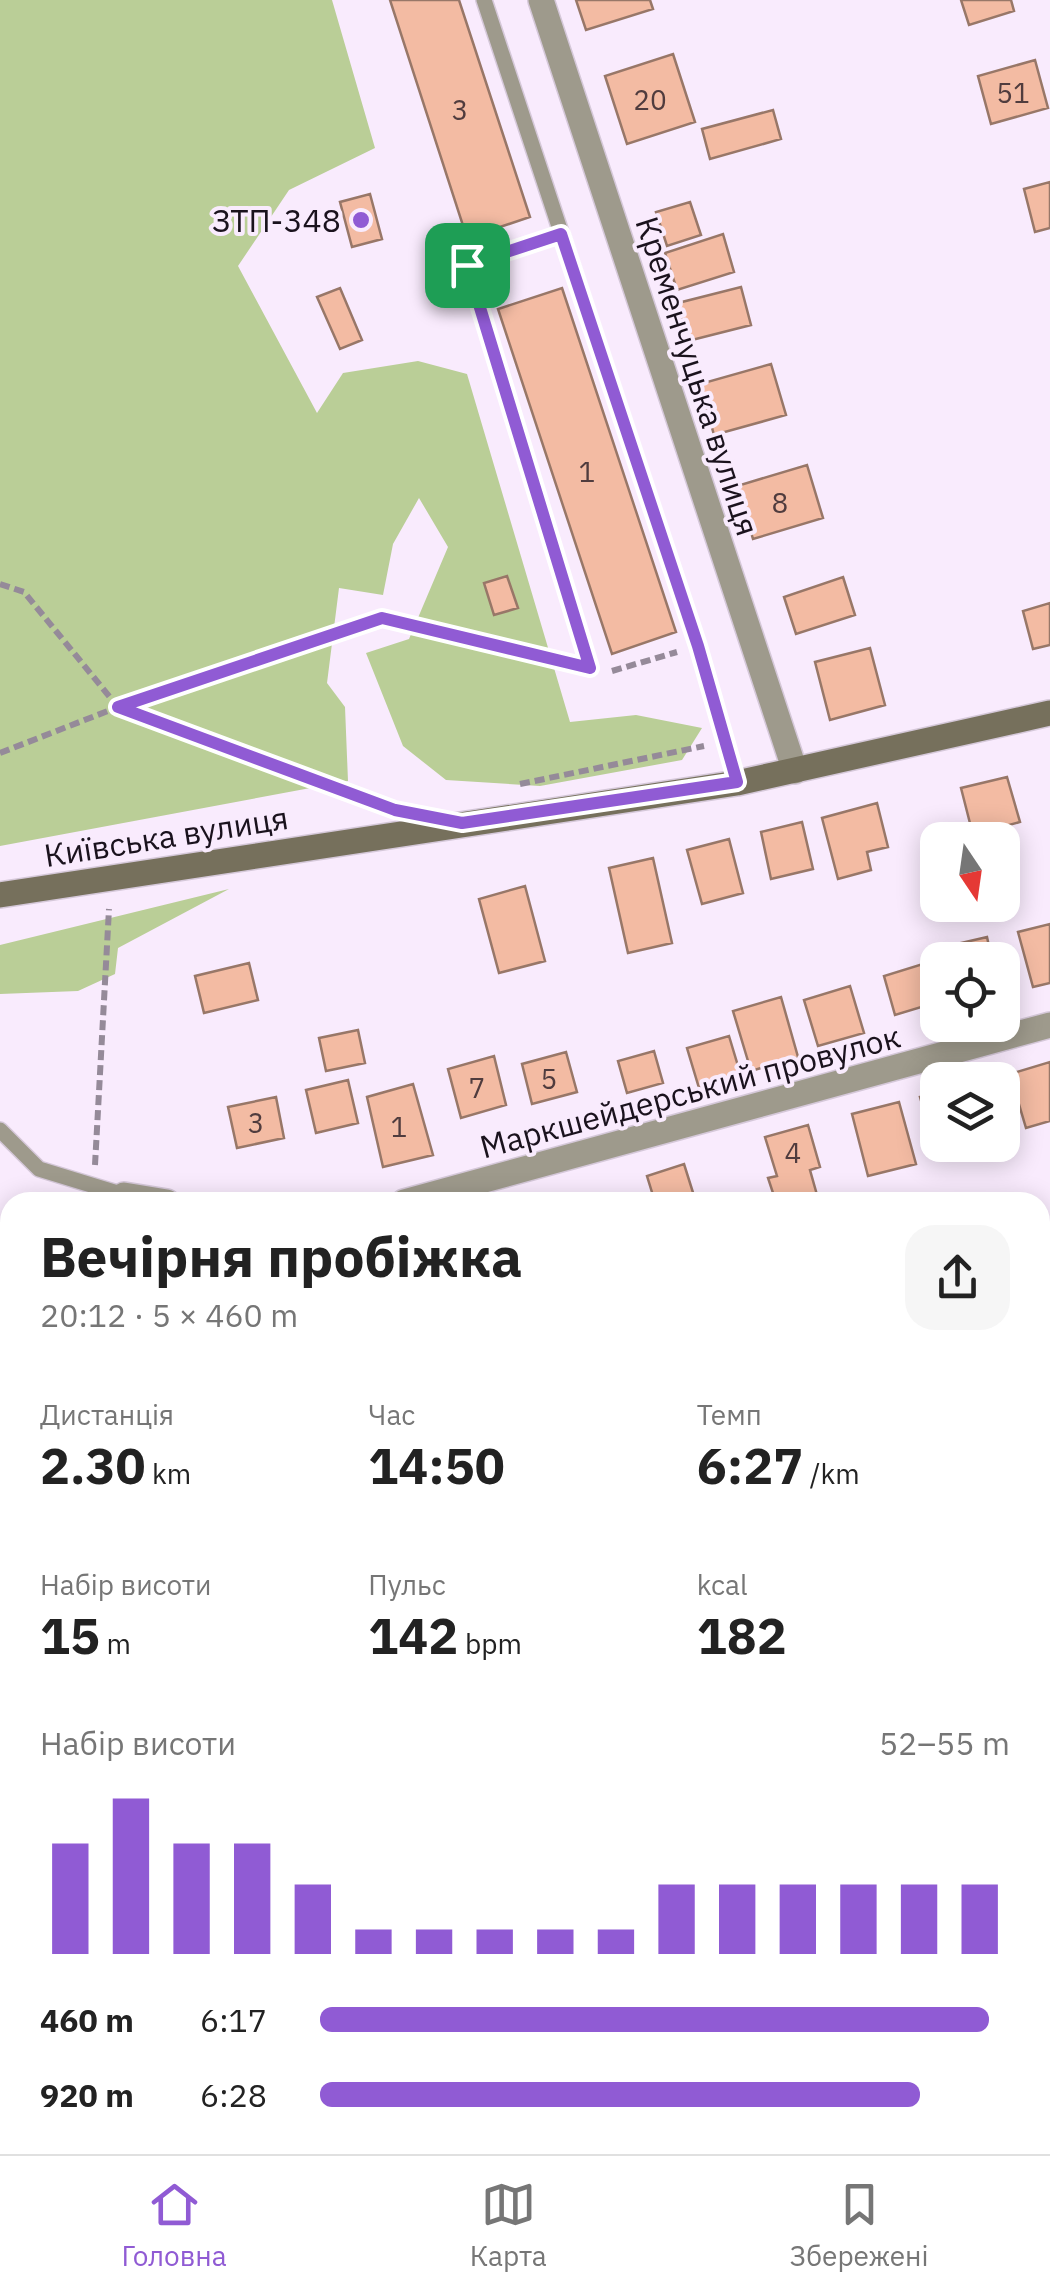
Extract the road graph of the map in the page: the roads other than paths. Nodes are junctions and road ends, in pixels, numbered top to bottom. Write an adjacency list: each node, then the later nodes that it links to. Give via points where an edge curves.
1 (484, 0): 3 (lane)
2 (541, 0): 6 (street, Кременчуцька вулиця)
3 (561, 234): 4 (lane, via 467,265); 7 (lane)
4 (590, 668)
5 (1050, 714): 6 (street, Київська вулиця)
6 (795, 772): 7 (street, Київська вулиця)
7 (737, 782): 8 (street, Київська вулиця)
8 (0, 895)
9 (1050, 1025): 12 (street, Маркшейдерський провулок)
10 (0, 1130): 11 (lane, via 40,1169)
11 (114, 1192)
12 (440, 1192)

